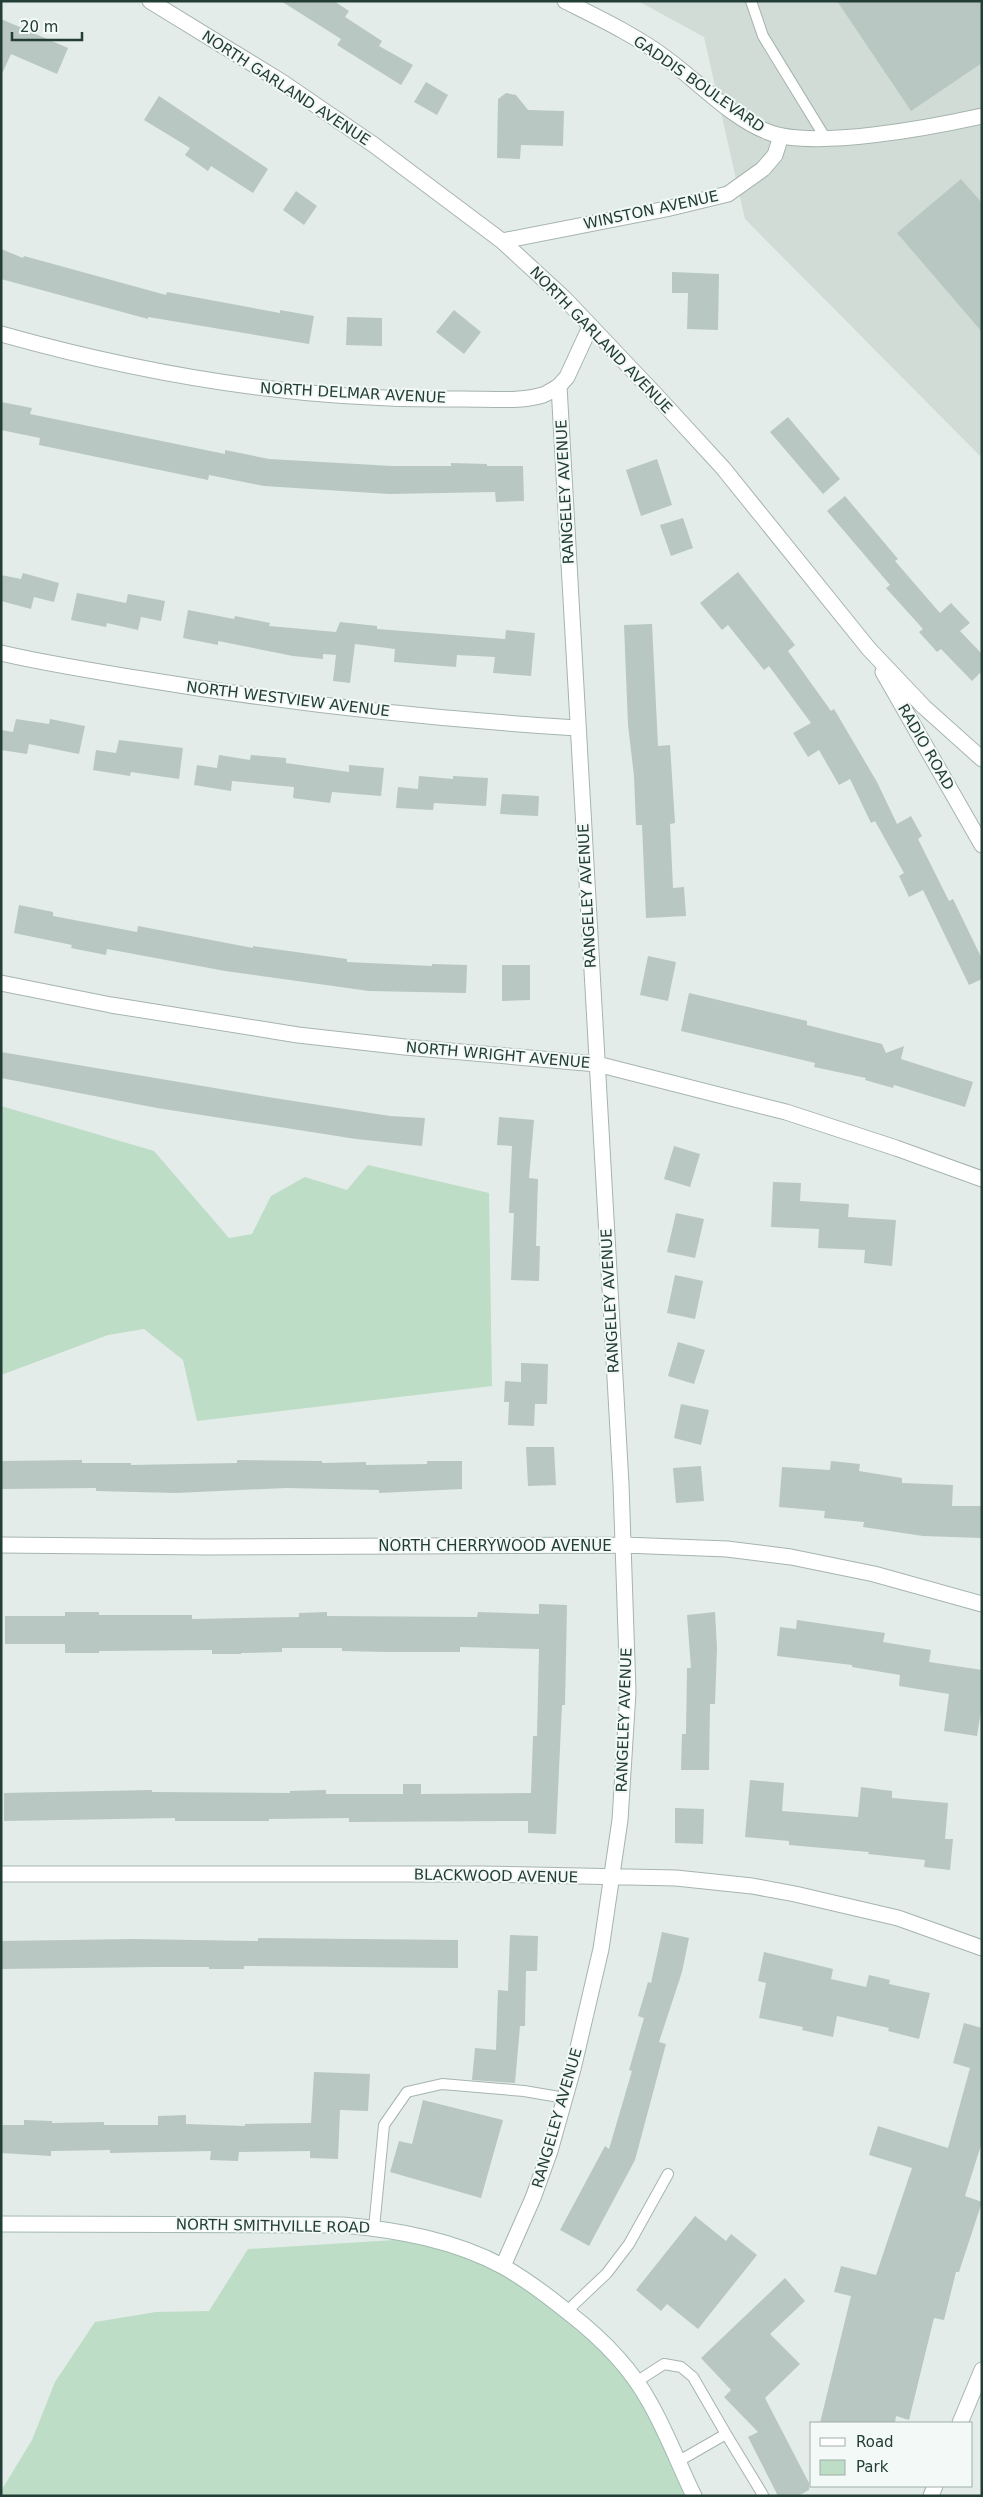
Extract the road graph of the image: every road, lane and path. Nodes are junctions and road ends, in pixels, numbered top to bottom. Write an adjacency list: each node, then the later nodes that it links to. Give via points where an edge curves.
1 (150, 1): 7 (street, NORTH GARLAND AVENUE, via 374,145)
2 (565, 1): 5 (street, GADDIS BOULEVARD, via 666,57 741,117)
3 (751, 1): 6 (lane, via 763,36)
4 (982, 116): 6 (street)
5 (781, 136): 6 (street); 7 (street, WINSTON AVENUE, via 775,155 763,169 728,194)
6 (826, 139)
7 (502, 241): 8 (street, NORTH GARLAND AVENUE)
8 (590, 326): 10 (street, via 567,377); 11 (street, NORTH GARLAND AVENUE, via 724,468)
9 (1, 334): 10 (street, NORTH DELMAR AVENUE, via 163,374 293,393 422,399 517,398 543,395)
10 (559, 386): 13 (street, RANGELEY AVENUE)
11 (870, 649): 14 (street, NORTH GARLAND AVENUE, via 924,707); 15 (street, RADIO ROAD)
12 (1, 654): 13 (street, NORTH WESTVIEW AVENUE, via 181,686 326,706)
13 (577, 728): 17 (street, RANGELEY AVENUE)
14 (982, 758)
15 (982, 845)
16 (1, 983): 17 (street, NORTH WRIGHT AVENUE, via 112,1005 298,1035)
17 (597, 1064): 18 (street, NORTH WRIGHT AVENUE, via 786,1112); 20 (street, RANGELEY AVENUE)
18 (982, 1179)
19 (1, 1545): 20 (street, NORTH CHERRYWOOD AVENUE)
20 (624, 1545): 21 (street, NORTH CHERRYWOOD AVENUE, via 727,1549 791,1557 874,1574); 23 (street, RANGELEY AVENUE, via 628,1692)
21 (982, 1604)
22 (1, 1874): 23 (street, BLACKWOOD AVENUE)
23 (613, 1877): 24 (street, BLACKWOOD AVENUE, via 676,1878 795,1894 898,1918); 25 (street, RANGELEY AVENUE, via 601,1949)
24 (982, 1948)
25 (565, 2098): 28 (lane, via 442,2084 407,2092 384,2124); 29 (street, RANGELEY AVENUE, via 533,2198)
26 (668, 2174): 30 (lane, via 629,2244 607,2272)
27 (1, 2224): 28 (street, NORTH SMITHVILLE ROAD, via 343,2225)
28 (374, 2228): 29 (street, NORTH SMITHVILLE ROAD, via 427,2238)
29 (503, 2266): 30 (street, NORTH SMITHVILLE ROAD)
30 (567, 2311): 32 (street, NORTH SMITHVILLE ROAD, via 600,2340)
31 (982, 2370): 33 (street)
32 (636, 2382): 34 (lane, via 664,2364 681,2367 693,2377); 35 (street, NORTH SMITHVILLE ROAD, via 650,2402)
33 (960, 2422)
34 (726, 2434): 35 (lane); 36 (lane)
35 (679, 2461): 37 (street, NORTH SMITHVILLE ROAD)
36 (763, 2495)
37 (694, 2496)

